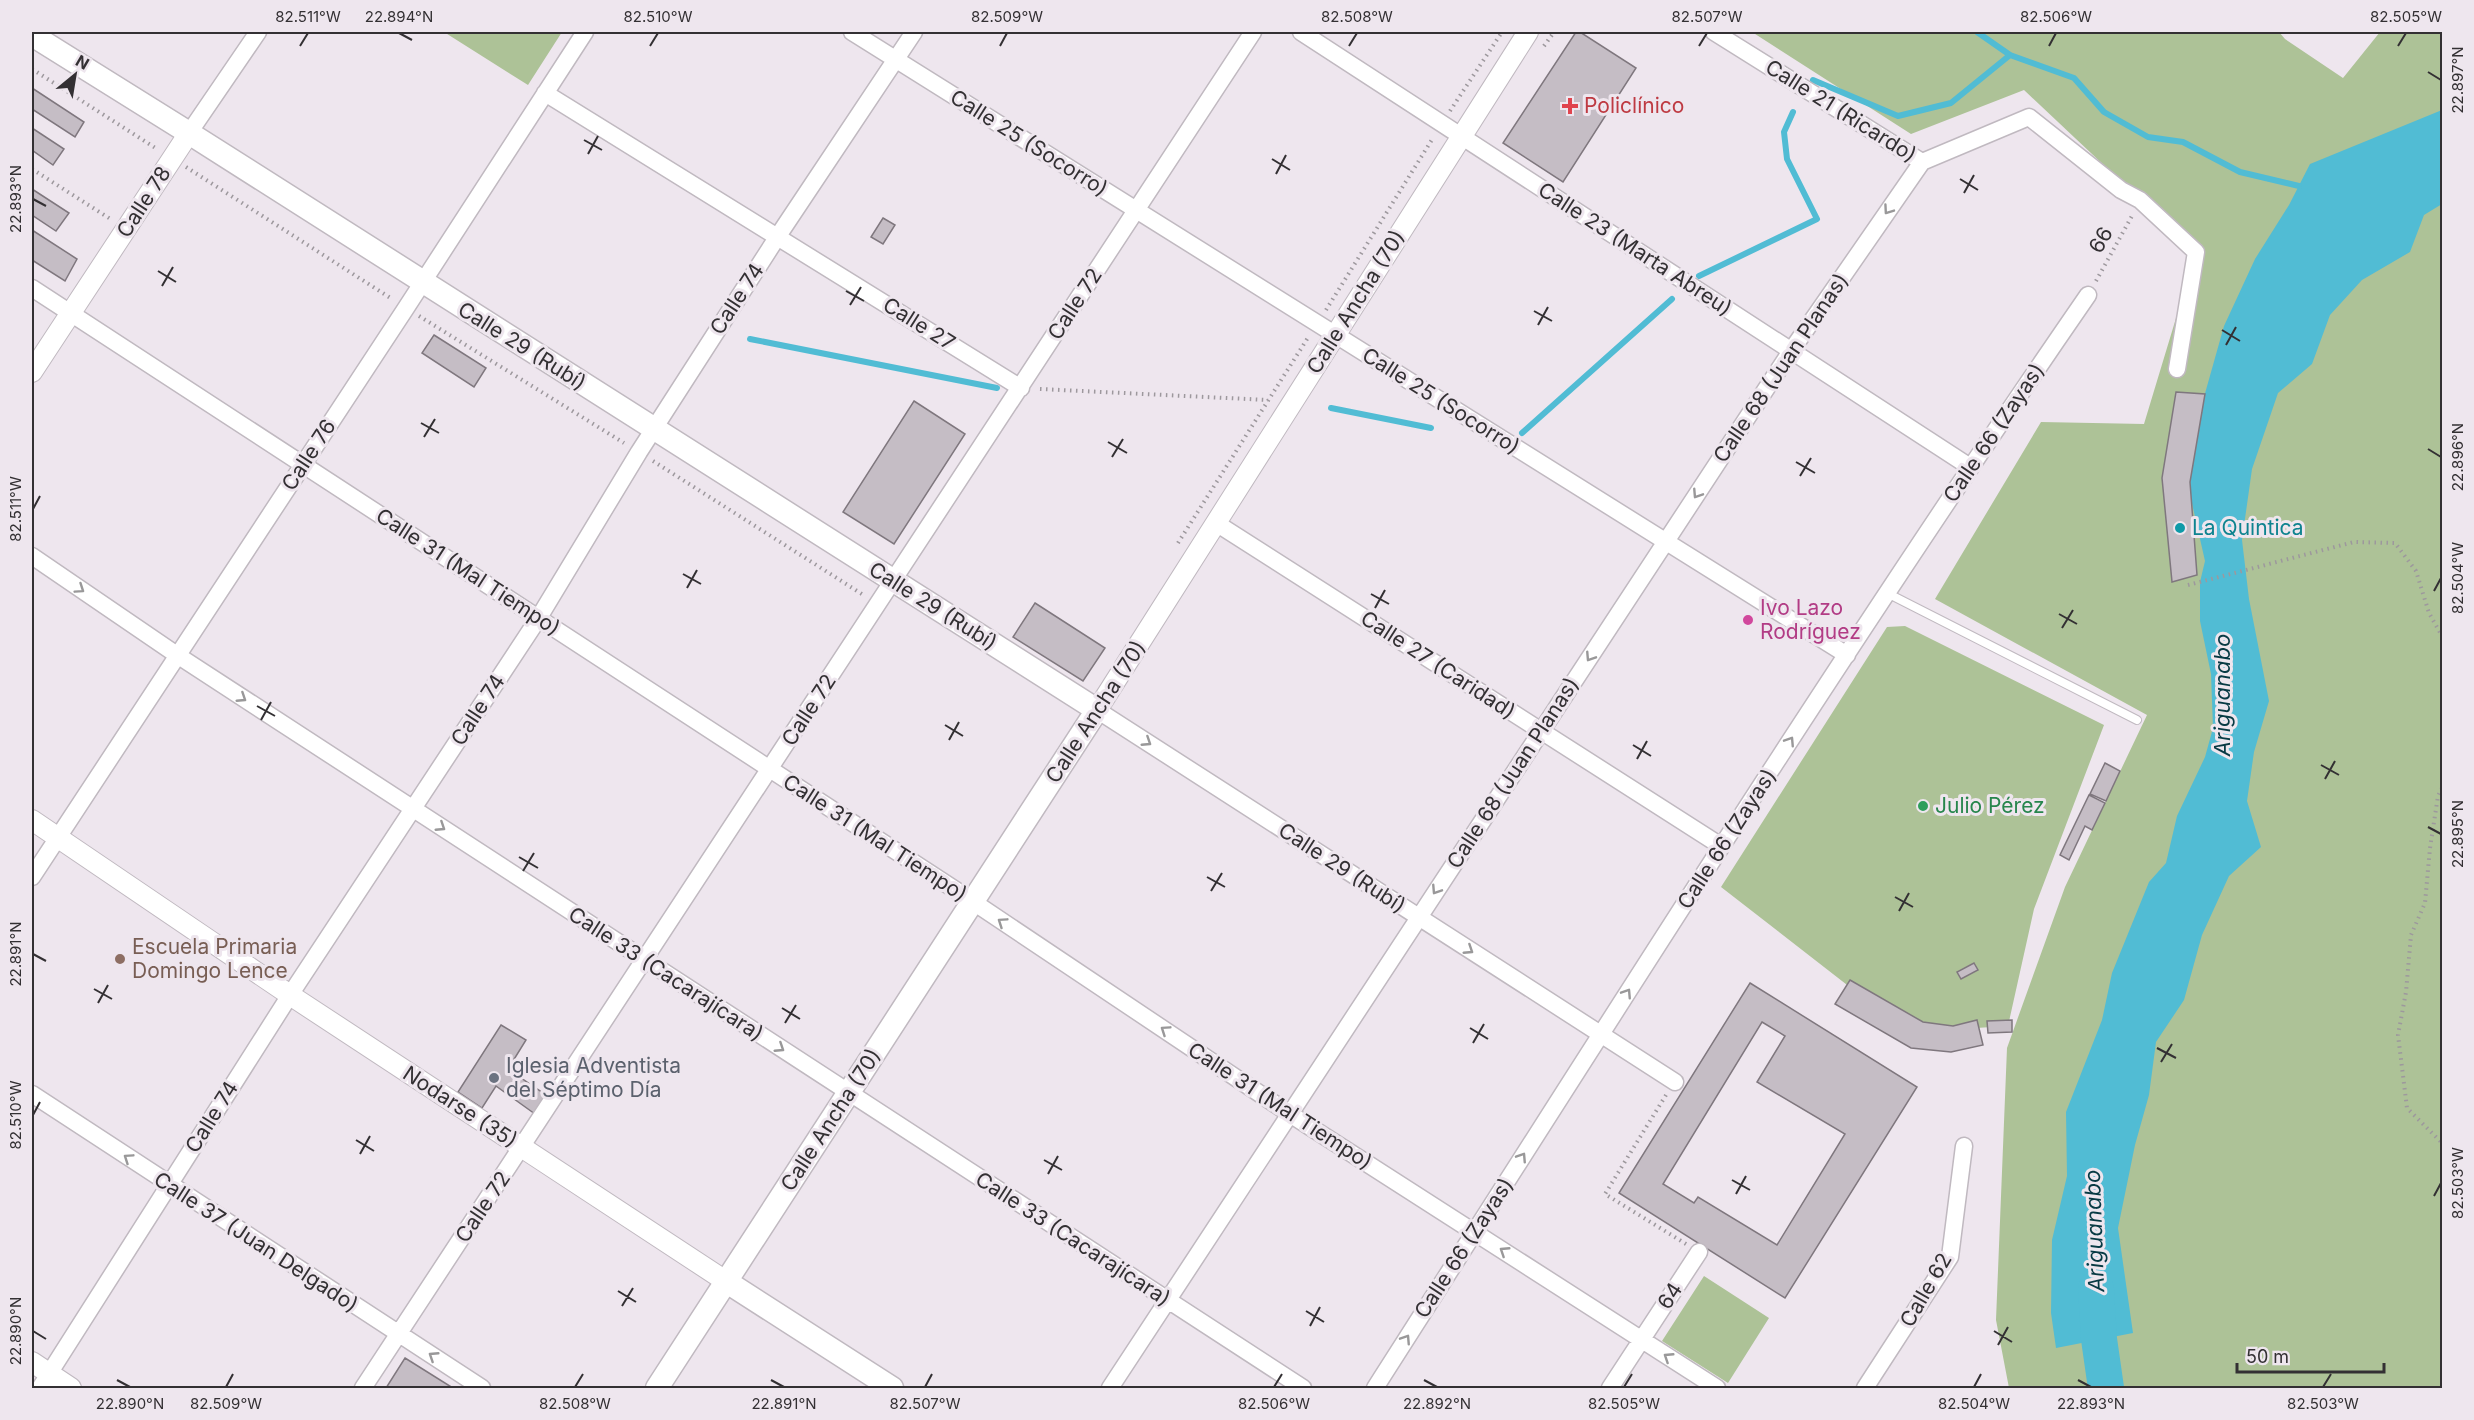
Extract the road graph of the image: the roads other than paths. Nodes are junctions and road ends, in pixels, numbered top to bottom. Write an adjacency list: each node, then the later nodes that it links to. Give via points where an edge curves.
1 (258, 32): 12 (street, Calle 78)
2 (585, 32): 11 (street, Calle 76)
3 (852, 32): 10 (street, Calle 25 (Socorro))
4 (914, 32): 10 (street, Calle 74)
5 (1253, 32): 15 (street, Calle 72)
6 (1300, 32): 13 (street, Calle 23 (Marta Abreu))
7 (1528, 32): 13 (street, Calle Ancha (70))
8 (1714, 32): 14 (street, Calle 21 (Ricardo))
9 (32, 35): 12 (main road, Calle 29 (Rubí))
10 (896, 59): 15 (street, Calle 25 (Socorro)); 16 (street, Calle 74)
11 (545, 93): 16 (street, Calle 27); 17 (street, Calle 76)
12 (189, 133): 17 (main road, Calle 29 (Rubí)); 20 (street, Calle 78)
13 (1462, 136): 21 (street, Calle Ancha (70)); 22 (street, Calle 23 (Marta Abreu))
14 (1922, 162): 22 (street, Calle 68 (Juan Planas), one-way to 22); 23 (street, Calle 21 (Ricardo), via 2029,117 2121,190 2140,200 2196,252)
15 (1136, 210): 21 (street, Calle 25 (Socorro)); 25 (street, Calle 72)
16 (778, 236): 25 (street, Calle 27); 26 (street, Calle 74)
17 (423, 283): 26 (main road, Calle 29 (Rubí)); 27 (street, Calle 76)
18 (32, 288): 20 (street, Calle 31 (Mal Tiempo))
19 (2088, 295): 28 (street, Calle 66 (Zayas))
20 (72, 314): 24 (street, Calle 78); 27 (street, Calle 31 (Mal Tiempo))
21 (1336, 335): 29 (street, Calle Ancha (70)); 30 (street, Calle 25 (Socorro))
22 (1791, 351): 28 (street, Calle 23 (Marta Abreu)); 30 (street, Calle 68 (Juan Planas), one-way to 30)
23 (2177, 369)
24 (32, 372)
25 (1021, 388): 32 (street, Calle 72)
26 (654, 430): 32 (main road, Calle 29 (Rubí)); 34 (street, Calle 74)
27 (303, 464): 34 (street, Calle 31 (Mal Tiempo)); 35 (street, Calle 76)
28 (1970, 467): 33 (street, Calle 66 (Zayas))
29 (1216, 523): 37 (street, Calle Ancha (70)); 39 (street, Calle 27 (Caridad))
30 (1665, 541): 36 (street, Calle 25 (Socorro)); 39 (street, Calle 68 (Juan Planas), one-way to 39)
31 (32, 556): 35 (street, Calle 33 (Cacarajícara), one-way to 35)
32 (893, 581): 37 (main road, Calle 29 (Rubí)); 40 (street, Calle 72)
33 (1886, 593): 36 (street, Calle 66 (Zayas)); 38 (lane)
34 (538, 619): 40 (street, Calle 31 (Mal Tiempo)); 41 (street, Calle 74)
35 (177, 655): 41 (street, Calle 33 (Cacarajícara), one-way to 41); 43 (street, Calle 76)
36 (1847, 655): 44 (street, Calle 66 (Zayas), one-way to 36)
37 (1098, 710): 46 (main road, Calle Ancha (70)); 47 (street, Calle 29 (Rubí), one-way to 47)
38 (2137, 720)
39 (1541, 731): 44 (street, Calle 27 (Caridad)); 47 (street, Calle 68 (Juan Planas), one-way to 47)
40 (770, 770): 46 (street, Calle 31 (Mal Tiempo)); 48 (street, Calle 72)
41 (413, 809): 48 (street, Calle 33 (Cacarajícara), one-way to 48); 49 (street, Calle 74)
42 (32, 820): 43 (street, Nodarse (35))
43 (57, 838): 45 (street, Calle 76); 49 (street, Nodarse (35))
44 (1721, 846): 50 (street, Calle 66 (Zayas), one-way to 44)
45 (32, 877)
46 (973, 902): 52 (main road, Calle Ancha (70)); 54 (street, Calle 31 (Mal Tiempo), one-way to 46)
47 (1418, 917): 50 (street, Calle 29 (Rubí), one-way to 50); 54 (street, Calle 68 (Juan Planas))
48 (645, 960): 52 (street, Calle 33 (Cacarajícara), one-way to 52); 56 (street, Calle 72)
49 (290, 995): 56 (street, Nodarse (35)); 57 (street, Calle 74)
50 (1601, 1035): 51 (street, Calle 29 (Rubí)); 58 (street, Calle 66 (Zayas), one-way to 50)
51 (1675, 1082)
52 (849, 1093): 60 (main road, Calle Ancha (70)); 61 (street, Calle 33 (Cacarajícara))
53 (32, 1094): 57 (street, Calle 37 (Juan Delgado), one-way to 53)
54 (1290, 1113): 58 (street, Calle 31 (Mal Tiempo)); 61 (street, Calle 68 (Juan Planas))
55 (1964, 1146): 76 (street, Calle 62, via 1950,1257)
56 (522, 1147): 60 (street, Nodarse (35)); 62 (street, Calle 72)
57 (169, 1185): 62 (street, Calle 37 (Juan Delgado)); 65 (street, Calle 74)
58 (1474, 1232): 63 (street, Calle 31 (Mal Tiempo), one-way to 58); 73 (street, Calle 66 (Zayas), one-way to 58)
59 (1699, 1252): 63 (street, 64)
60 (727, 1282): 69 (main road, Calle Ancha (70)); 70 (main road, Nodarse (35))
61 (1168, 1300): 71 (street, Calle 68 (Juan Planas)); 72 (street, Calle 33 (Cacarajícara))
62 (398, 1334): 67 (street, Calle 72); 68 (street, Calle 37 (Juan Delgado), one-way to 62)
63 (1642, 1340): 74 (street, 64); 75 (street, Calle 31 (Mal Tiempo), one-way to 63)
64 (32, 1362): 65 (street)
65 (45, 1381): 66 (street)
66 (71, 1389)
67 (363, 1389)
68 (482, 1389)
69 (657, 1389)
70 (892, 1389)
71 (1110, 1389)
72 (1303, 1389)
73 (1375, 1389)
74 (1610, 1389)
75 (1717, 1389)
76 (1865, 1389)

